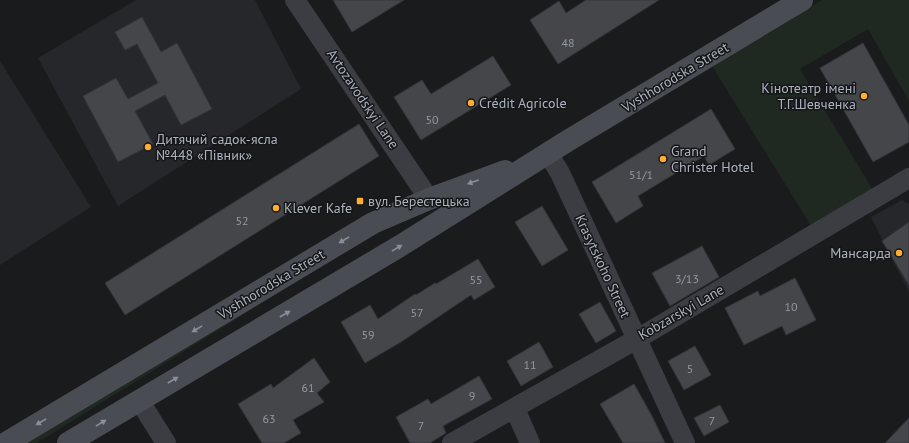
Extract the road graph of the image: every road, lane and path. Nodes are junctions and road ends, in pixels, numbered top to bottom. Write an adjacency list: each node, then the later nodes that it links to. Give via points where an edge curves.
1 (295, 0): 5 (street, Avtozavodskyi Lane)
2 (802, 0): 3 (main road, Vyshhorodska Street)
3 (549, 154): 5 (main road, Vyshhorodska Street, one-way to 5); 6 (street, Krasytskoho Street); 7 (main road, Vyshhorodska Street, one-way to 3, via 400,246)
4 (909, 178): 6 (street, Kobzarskyi Lane)
5 (429, 198): 9 (main road, Vyshhorodska Street, one-way to 9, via 374,223)
6 (637, 339): 8 (street, Kobzarskyi Lane); 14 (street, Krasytskoho Street)
7 (139, 400): 10 (main road, Vyshhorodska Street, one-way to 7); 11 (street)
8 (515, 409): 12 (street, Kobzarskyi Lane); 13 (street)
9 (6, 443)
10 (68, 443)
11 (166, 443)
12 (452, 443)
13 (530, 443)
14 (685, 443)

